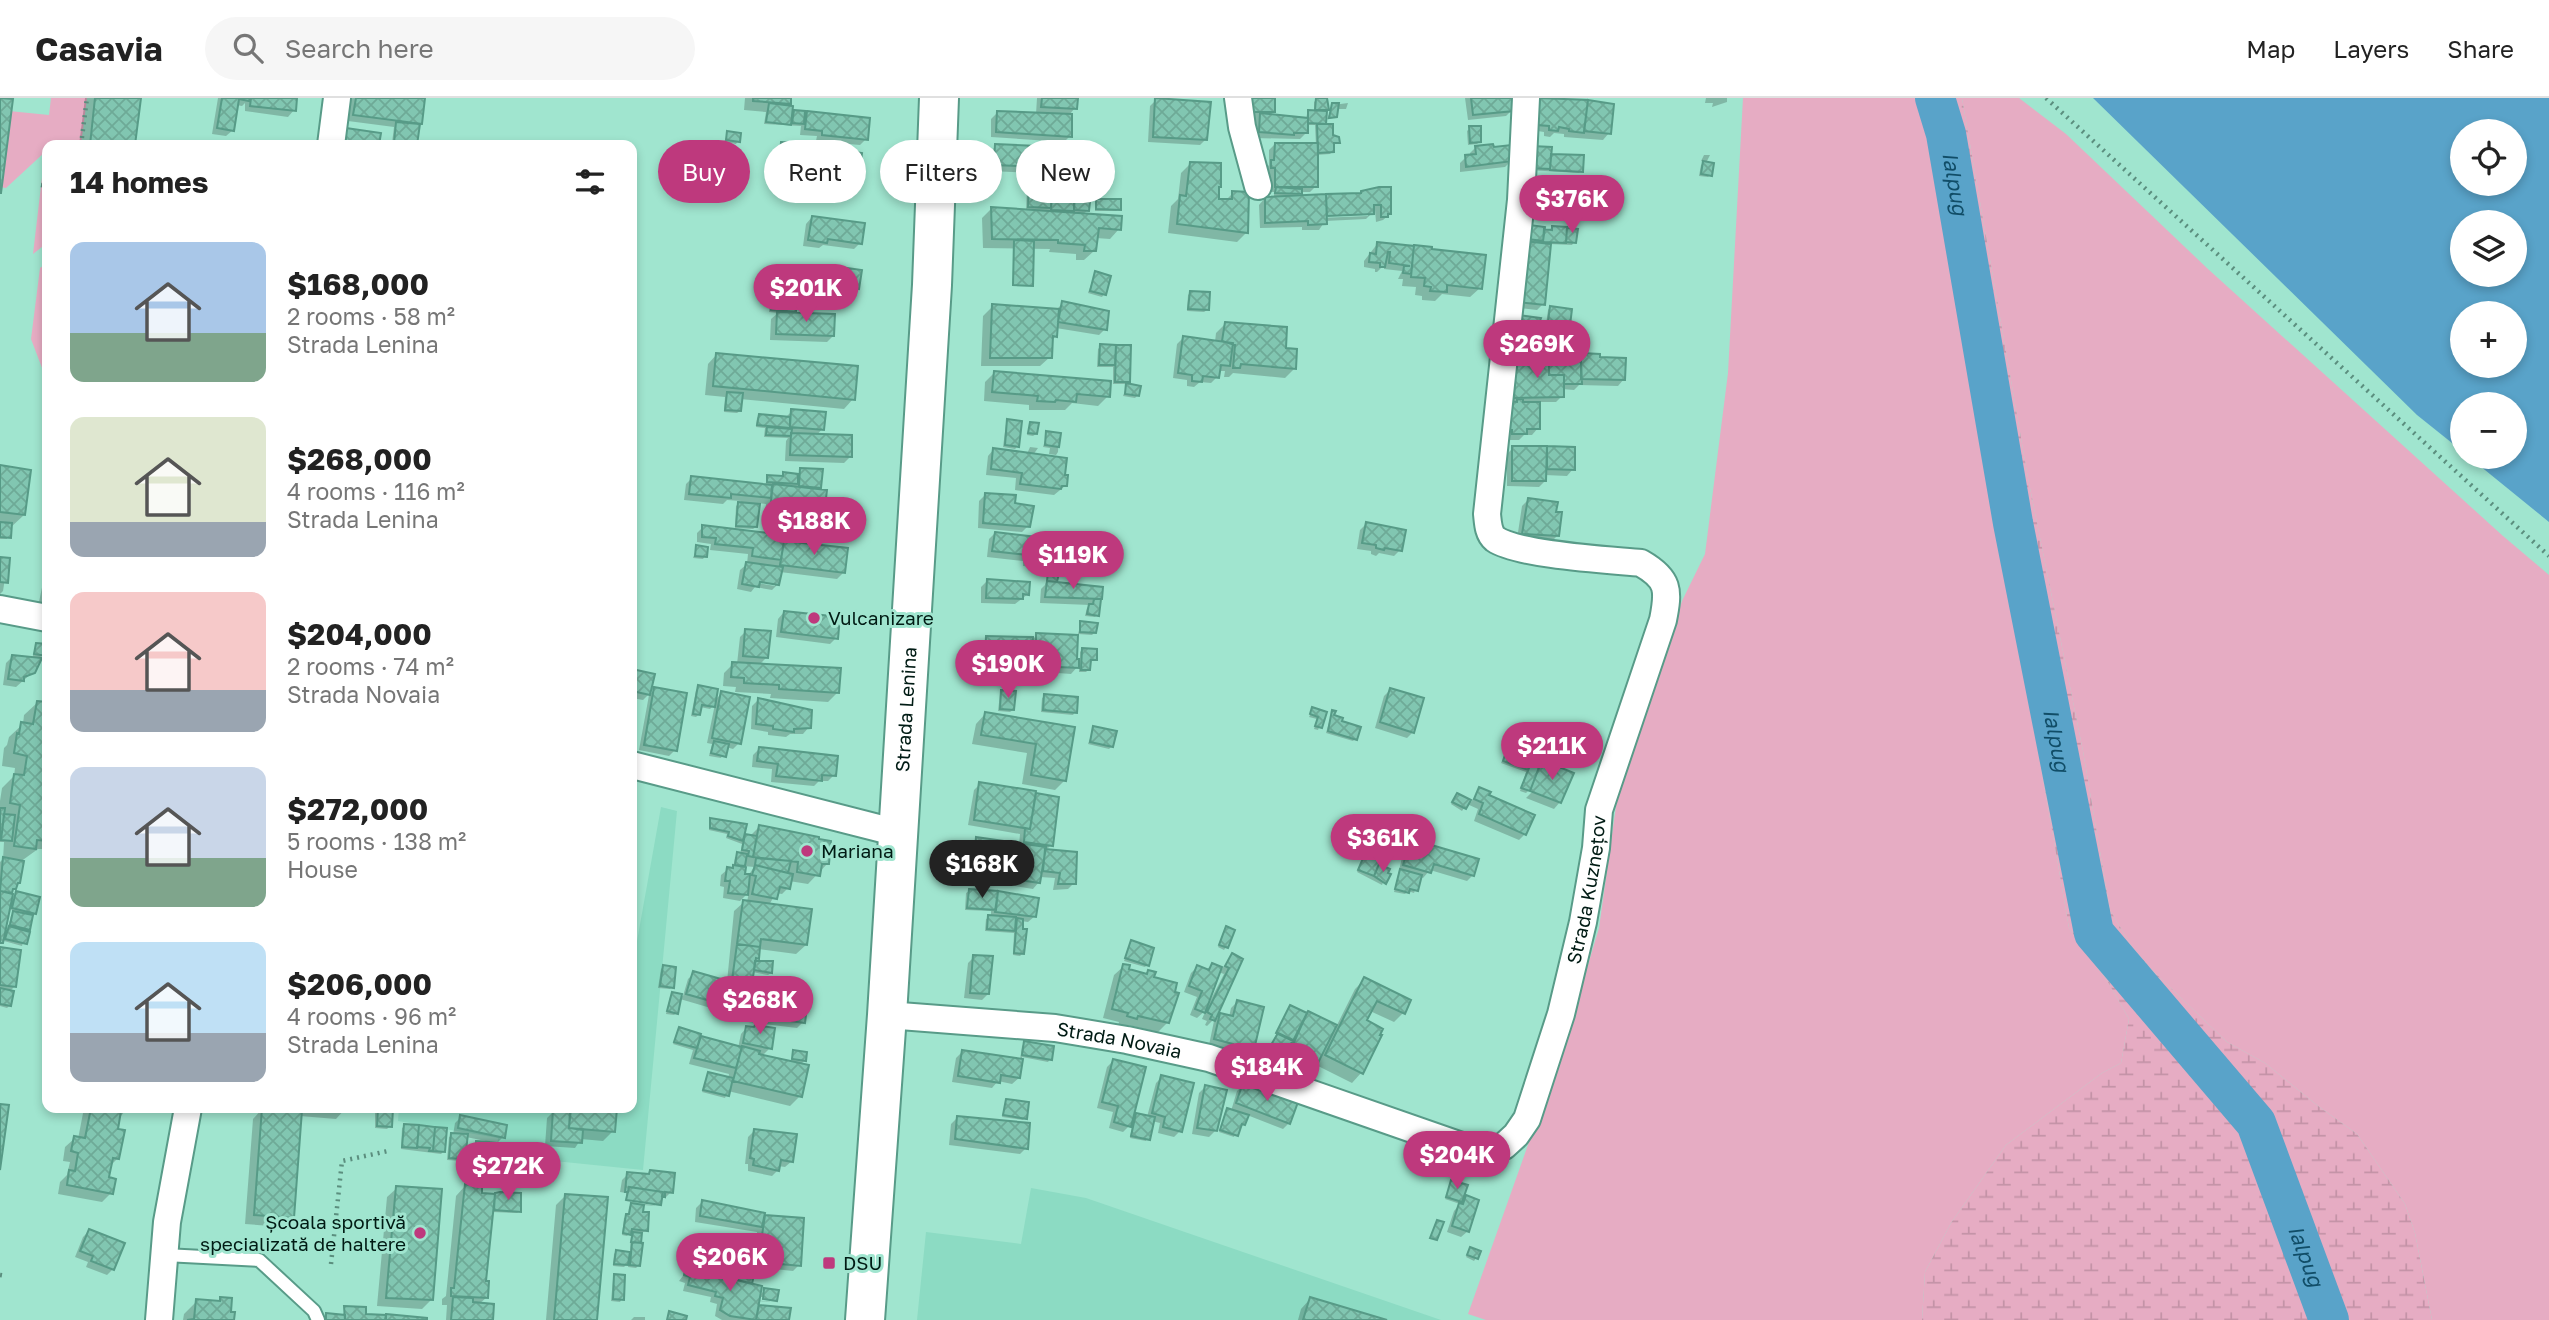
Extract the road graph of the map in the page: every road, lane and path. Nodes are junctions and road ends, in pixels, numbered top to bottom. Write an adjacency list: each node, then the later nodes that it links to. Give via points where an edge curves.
1 (87, 98): 7 (path)
2 (337, 98): 8 (street)
3 (939, 98): 14 (main road, Strada Lenina)
4 (1238, 98): 9 (street)
5 (1526, 98): 17 (street, Strada Kuznețov, via 1521,200 1489,529 1493,538 1527,550 1641,563 1666,584 1667,602 1599,810 1597,848 1561,1014 1527,1119)
6 (2046, 98): 10 (path)
7 (82, 140)
8 (332, 140)
9 (1258, 186)
10 (2549, 556)
11 (0, 609): 12 (street)
12 (42, 617)
13 (637, 766): 14 (street)
14 (898, 833): 15 (main road, Strada Lenina)
15 (887, 1016): 17 (street, Strada Novaia, via 1055,1028 1127,1040 1209,1058 1470,1149 1489,1151); 23 (main road, Strada Lenina)
16 (187, 1113): 19 (street)
17 (1504, 1146)
18 (388, 1151): 20 (path, via 342,1161)
19 (165, 1255): 21 (street); 22 (lane, via 259,1260)
20 (331, 1264)
21 (159, 1320)
22 (318, 1320)
23 (864, 1320)

